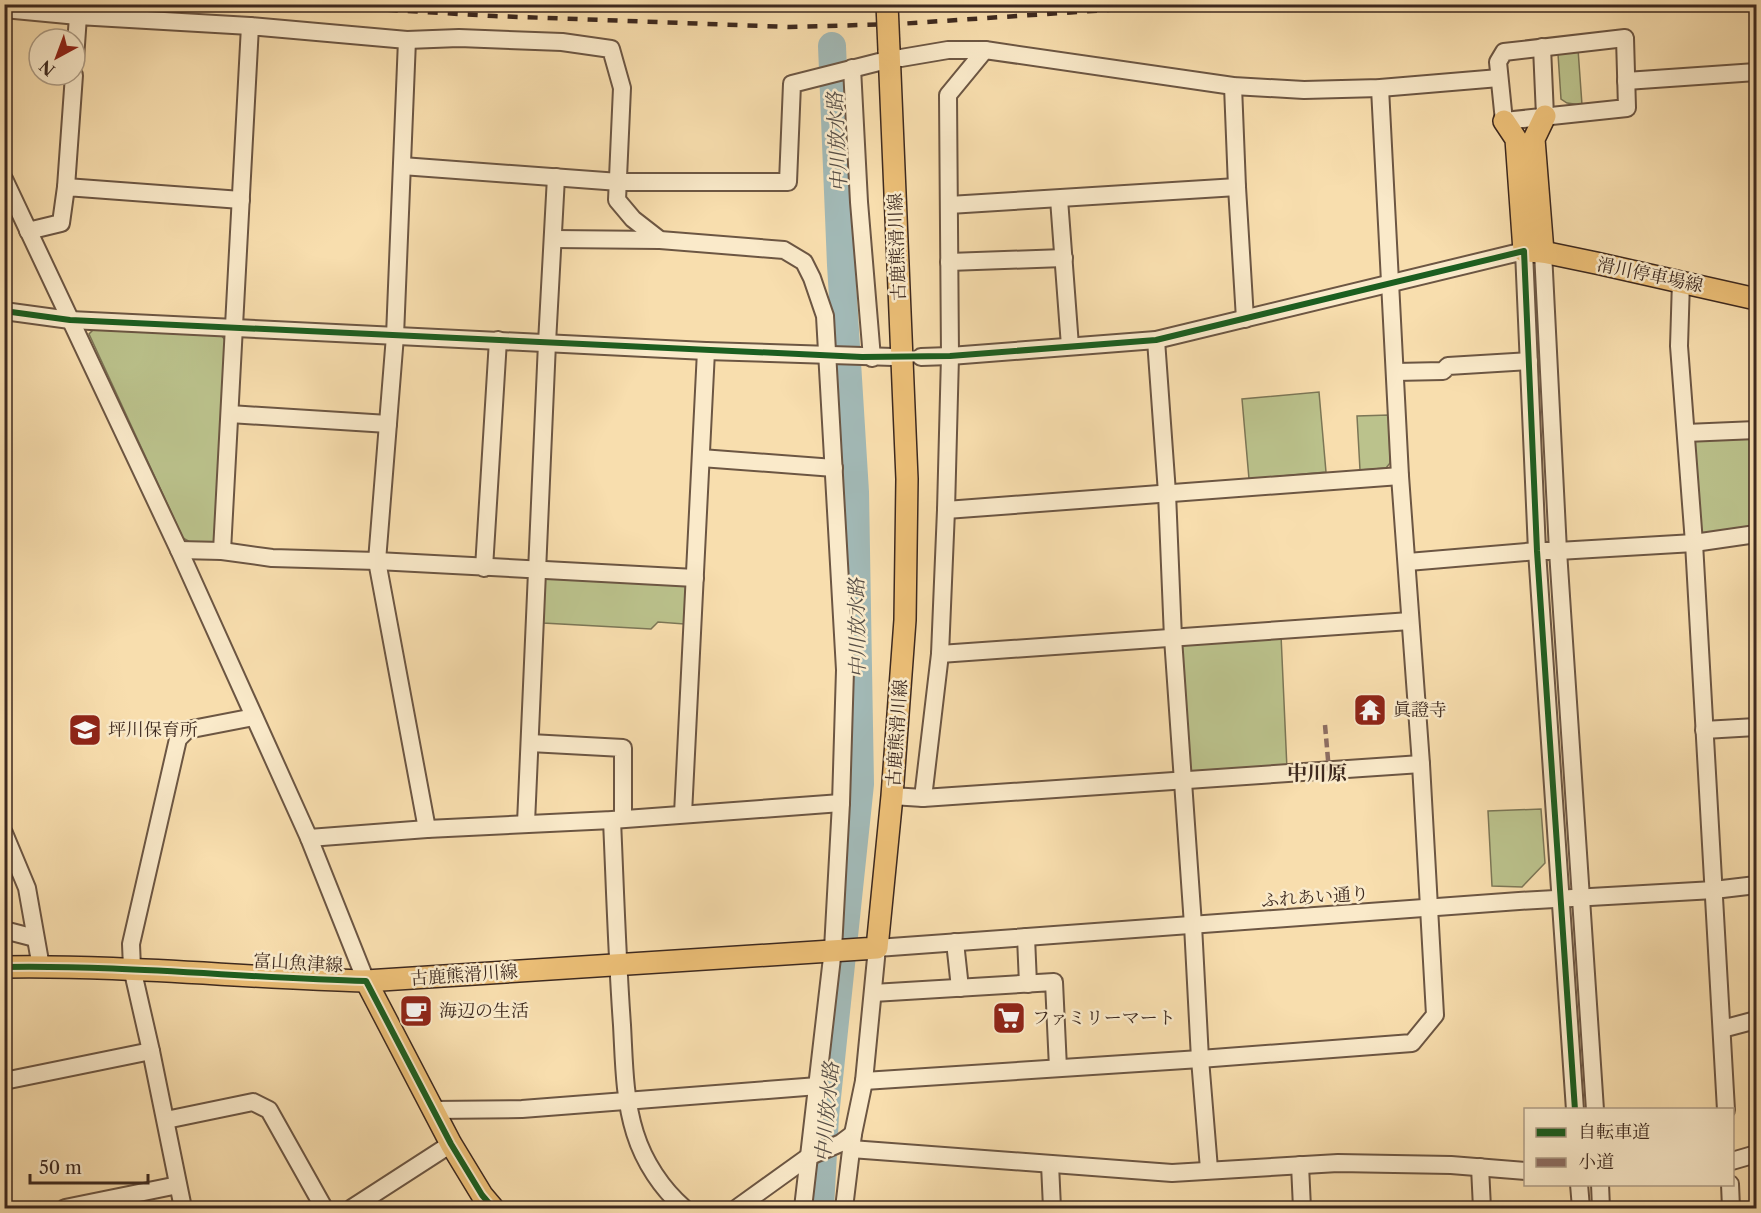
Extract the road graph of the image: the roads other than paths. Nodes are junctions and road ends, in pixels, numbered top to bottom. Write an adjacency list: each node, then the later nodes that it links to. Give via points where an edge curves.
1 (887, 4): 9 (main road, 古鹿熊滑川線, bridge)
2 (4, 9): 3 (street)
3 (78, 16): 4 (street); 5 (street)
4 (249, 26): 6 (street); 26 (street)
5 (77, 27)
6 (407, 40): 19 (street); 22 (street, via 562,42 611,49 622,88)
7 (1542, 47): 12 (street, via 1504,52 1498,62); 13 (street, via 1625,38); 17 (street)
8 (985, 50): 9 (street); 14 (street); 27 (street, via 948,95)
9 (890, 57): 10 (street); 83 (main road, 古鹿熊滑川線, via 907,479 905,620)
10 (849, 69): 22 (street, via 792,84 788,182); 51 (street)
11 (1756, 72): 13 (street)
12 (1499, 78): 16 (street); 18 (street)
13 (1626, 81): 17 (street, via 1627,108)
14 (1233, 86): 16 (street, via 1304,90); 23 (street)
15 (73, 87): 24 (street)
16 (1380, 88): 35 (street)
17 (1545, 116): 18 (street); 31 (main road, via 1534,139)
18 (1504, 121): 31 (main road, via 1516,139)
19 (402, 166): 20 (street); 41 (street)
20 (556, 177): 22 (street); 29 (street)
21 (4, 179): 28 (street)
22 (619, 182): 30 (street, via 617,200 633,219)
23 (1237, 187): 25 (street); 38 (street)
24 (66, 188): 26 (street); 28 (street, via 61,223)
25 (1059, 199): 27 (street); 32 (street)
26 (241, 200): 40 (street)
27 (949, 205): 33 (street)
28 (28, 231): 39 (street)
29 (554, 239): 30 (street); 44 (street)
30 (660, 240): 47 (street, via 784,250 804,262 825,316)
31 (1534, 252): 34 (main road, 滑川停車場線); 35 (street); 52 (street); 67 (street)
32 (1064, 258): 33 (street); 45 (street)
33 (949, 262): 48 (street)
34 (1681, 281): 36 (main road, 滑川停車場線); 57 (street, via 1679,346)
35 (1391, 282): 38 (street); 53 (street)
36 (1756, 299)
37 (4, 312): 39 (street)
38 (1245, 319): 43 (street)
39 (70, 320): 40 (street); 65 (street)
40 (235, 327): 41 (street); 54 (street)
41 (395, 336): 42 (street); 55 (street)
42 (498, 340): 44 (street); 71 (street)
43 (1156, 340): 45 (street); 61 (street)
44 (547, 343): 46 (street); 72 (street)
45 (1070, 346): 48 (street)
46 (706, 351): 47 (street); 58 (street)
47 (830, 355): 51 (street); 59 (street)
48 (950, 356): 50 (street); 62 (street)
49 (893, 357): 51 (street)
50 (921, 357)
51 (867, 358)
52 (1529, 361): 53 (street); 66 (street)
53 (1395, 372): 60 (street)
54 (230, 414): 55 (street); 68 (street)
55 (388, 424): 69 (street)
56 (1756, 430): 57 (street)
57 (1686, 433): 64 (street)
58 (701, 458): 59 (street); 73 (street)
59 (834, 468): 85 (street, via 845,670)
60 (1400, 476): 61 (street); 70 (street)
61 (1167, 493): 62 (street); 75 (street)
62 (946, 510): 76 (street)
63 (1756, 534): 64 (street)
64 (1694, 543): 67 (street); 79 (street)
65 (179, 550): 68 (street); 77 (street)
66 (1537, 551): 67 (street); 70 (street); 95 (street)
67 (1558, 551): 94 (street)
68 (222, 552): 69 (street, via 272,558)
69 (377, 561): 71 (street); 89 (street)
70 (1408, 562): 74 (street)
71 (484, 567): 72 (street)
72 (538, 571): 73 (street); 80 (street)
73 (695, 578): 86 (street)
74 (1410, 621): 75 (street); 81 (street)
75 (1173, 638): 76 (street); 82 (street)
76 (940, 654): 84 (street)
77 (254, 717): 91 (street); 107 (street, via 187,730 178,739 131,945)
78 (1756, 727): 79 (street)
79 (1704, 730): 93 (street)
80 (530, 743): 87 (street, via 622,748); 88 (street)
81 (1421, 764): 82 (street); 96 (street)
82 (1183, 782): 84 (street); 97 (street)
83 (892, 796): 84 (street); 102 (main road, 古鹿熊滑川線)
84 (923, 798)
85 (841, 802): 86 (street); 103 (street)
86 (683, 814): 87 (street)
87 (617, 819): 88 (street); 104 (street)
88 (526, 823): 89 (street)
89 (427, 829): 91 (street)
90 (4, 833): 100 (street, via 27,888)
91 (309, 838): 108 (street)
92 (1756, 885): 93 (street, ふれあい通り)
93 (1714, 890): 94 (street, ふれあい通り); 113 (street)
94 (1582, 898): 95 (street, ふれあい通り); 122 (street)
95 (1561, 899): 96 (street, ふれあい通り); 121 (street)
96 (1428, 908): 97 (street, ふれあい通り); 115 (street, via 1435,1015 1412,1043)
97 (1193, 925): 99 (street, ふれあい通り); 115 (street)
98 (4, 930): 100 (street)
99 (1026, 937): 101 (street, ふれあい通り); 109 (street)
100 (35, 938): 105 (street)
101 (955, 942): 102 (street, ふれあい通り); 110 (street)
102 (871, 948): 103 (main road, 古鹿熊滑川線); 111 (street)
103 (836, 949): 104 (main road, 古鹿熊滑川線); 119 (street)
104 (618, 965): 108 (main road, 古鹿熊滑川線); 120 (street)
105 (41, 967): 106 (main road, 富山魚津線); 107 (main road, 富山魚津線)
106 (4, 968)
107 (132, 968): 108 (main road, 富山魚津線); 114 (street)
108 (366, 981): 124 (main road, 富山魚津線)
109 (1028, 984): 110 (street); 116 (street, via 1054,982)
110 (960, 988): 111 (street)
111 (873, 993): 118 (street)
112 (1756, 1020): 113 (street)
113 (1722, 1029): 123 (street)
114 (151, 1051): 117 (street); 125 (street)
115 (1200, 1059): 116 (street); 134 (street)
116 (1058, 1068): 118 (street)
117 (4, 1081)
118 (864, 1081): 126 (street)
119 (818, 1086): 120 (street); 129 (street)
120 (627, 1100): 124 (street, via 522,1109); 145 (street, via 646,1161 669,1195)
121 (1575, 1108)
122 (1595, 1108)
123 (1726, 1108)
124 (433, 1110): 127 (main road, 富山魚津線)
125 (166, 1120): 136 (street); 142 (street, via 253,1102 269,1110)
126 (848, 1142): 129 (street); 131 (street); 148 (street)
127 (451, 1144): 143 (street); 144 (main road, 富山魚津線)
128 (1756, 1154): 130 (street)
129 (810, 1157): 146 (street); 147 (street)
130 (1734, 1160)
131 (1050, 1164): 134 (street, via 1172,1173); 149 (street)
132 (1300, 1165): 133 (street); 134 (street); 150 (street)
133 (1480, 1167): 135 (street); 151 (street)
134 (1209, 1169)
135 (1524, 1171)
136 (178, 1185): 140 (street); 141 (street)
137 (1579, 1186): 152 (street)
138 (1600, 1186): 153 (street)
139 (1730, 1186): 154 (street)
140 (64, 1209)
141 (183, 1209)
142 (324, 1209)
143 (351, 1209)
144 (493, 1209)
145 (684, 1209)
146 (737, 1209)
147 (802, 1209)
148 (844, 1209)
149 (1052, 1209)
150 (1302, 1209)
151 (1482, 1209)
152 (1581, 1209)
153 (1601, 1209)
154 (1731, 1209)

